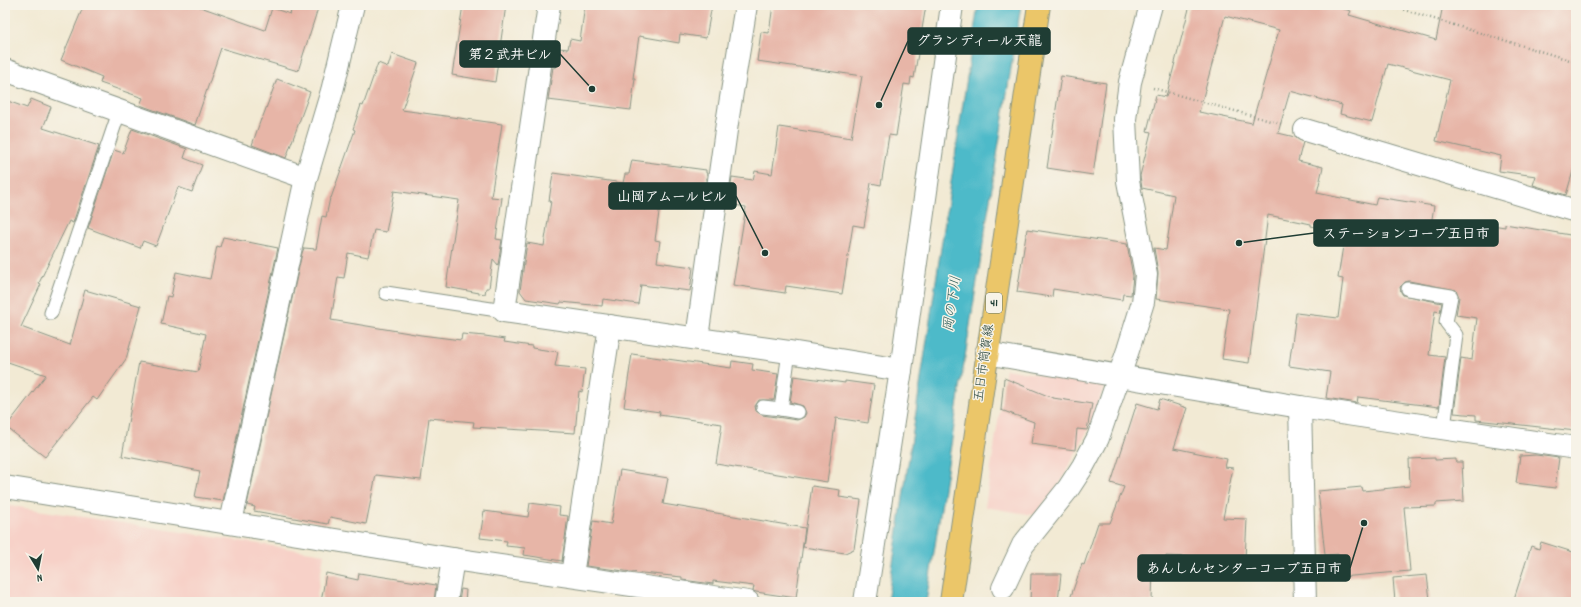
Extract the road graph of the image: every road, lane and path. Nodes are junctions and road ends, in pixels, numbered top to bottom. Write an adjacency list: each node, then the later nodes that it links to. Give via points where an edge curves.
1 (353, 5): 13 (street, via 332,91)
2 (549, 5): 17 (street)
3 (746, 5): 20 (street)
4 (952, 5): 23 (street)
5 (1039, 5): 22 (main road, 五日市筒賀線 / 41)
6 (1150, 5): 10 (street)
7 (1388, 5): 8 (path)
8 (1576, 62)
9 (5, 70): 11 (street)
10 (1130, 82): 12 (path); 24 (street, via 1126,119 1128,181 1146,275 1143,302)
11 (119, 112): 13 (street); 18 (lane)
12 (1305, 130): 14 (street)
13 (306, 178): 32 (street)
14 (1576, 211)
15 (1408, 288): 29 (lane, via 1451,296 1446,322 1456,335)
16 (386, 293): 17 (lane)
17 (504, 311): 19 (street)
18 (51, 313)
19 (610, 326): 20 (street); 34 (street)
20 (697, 338): 21 (street)
21 (789, 352): 23 (street); 27 (lane)
22 (986, 353): 24 (street); 39 (main road, 五日市筒賀線 / 41)
23 (901, 370): 38 (street)
24 (1119, 375): 26 (street); 35 (street, via 1098,438 1083,466 1023,545)
25 (763, 407): 27 (lane)
26 (1300, 407): 29 (street); 40 (street)
27 (781, 409): 28 (lane)
28 (798, 412)
29 (1444, 428): 30 (street)
30 (1576, 448)
31 (5, 487): 32 (street)
32 (231, 522): 33 (street)
33 (453, 559): 34 (street); 36 (street)
34 (572, 576): 37 (street)
35 (1002, 588)
36 (446, 602)
37 (748, 602)
38 (865, 602)
39 (950, 602)
40 (1305, 602)

